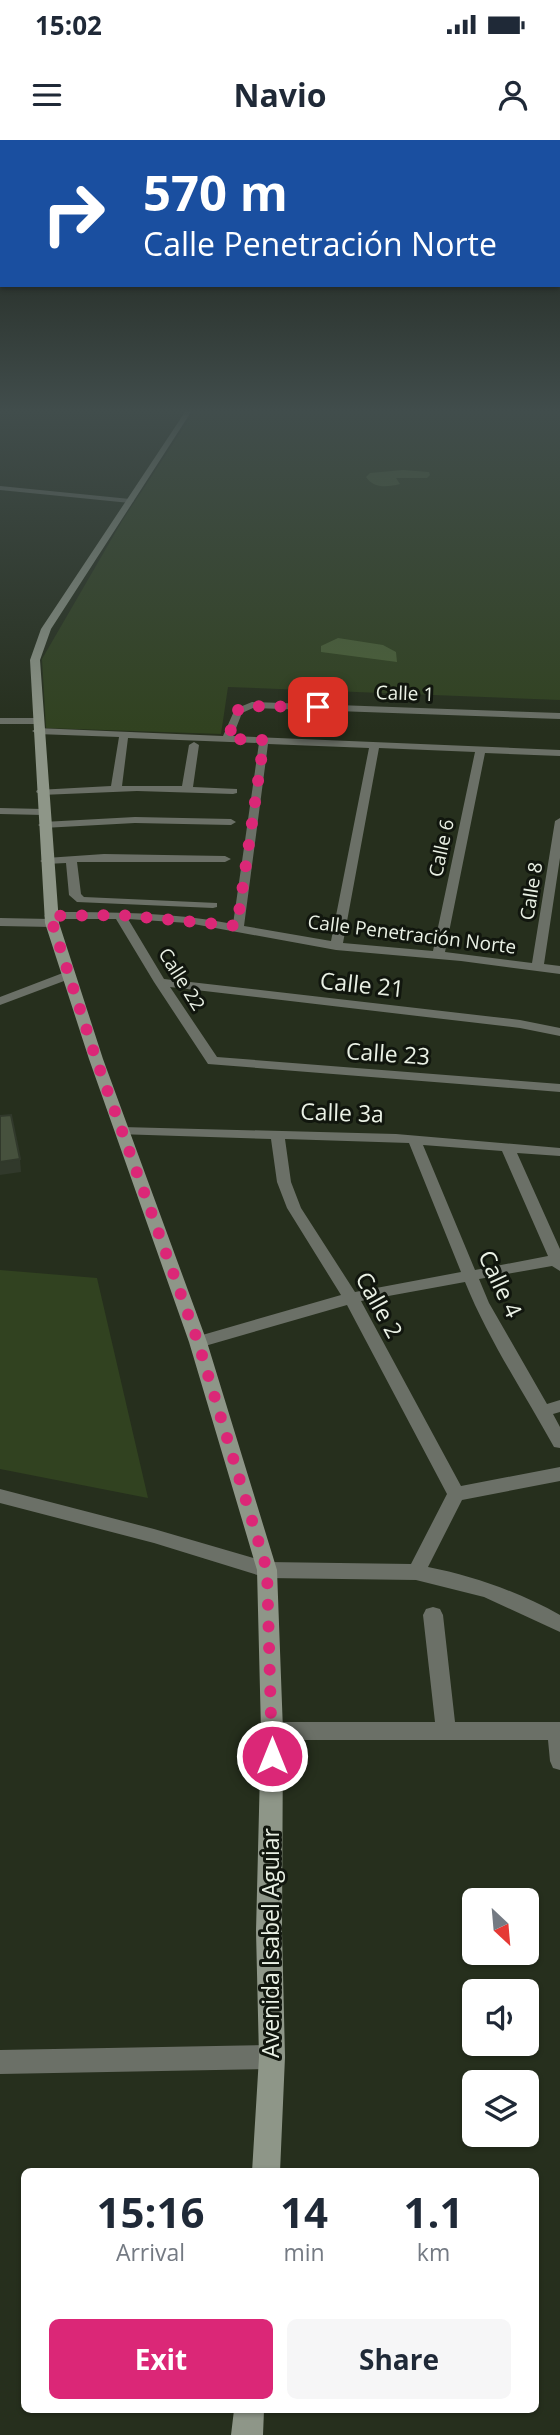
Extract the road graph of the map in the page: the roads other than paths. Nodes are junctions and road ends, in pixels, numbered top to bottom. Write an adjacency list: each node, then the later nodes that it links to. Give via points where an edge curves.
1 (119, 516): 4 (main road, Avenida Isabel Aguiar, via 39,644 35,660)
2 (560, 716): 6 (street, Calle 1, via 252,705 238,710)
3 (0, 721): 4 (street)
4 (37, 726): 5 (street); 16 (main road, Avenida Isabel Aguiar)
5 (123, 739): 6 (street); 8 (street); 13 (street)
6 (228, 739): 7 (street)
7 (264, 740): 9 (street); 28 (street)
8 (194, 745): 10 (street); 14 (street)
9 (375, 745): 11 (street); 29 (street)
10 (246, 747)
11 (481, 749): 12 (street); 30 (street, Calle 6)
12 (560, 753)
13 (116, 788): 14 (street); 16 (street)
14 (187, 789): 15 (street)
15 (233, 791)
16 (41, 792): 18 (main road, Avenida Isabel Aguiar)
17 (0, 811): 18 (street)
18 (43, 818): 20 (street); 23 (main road, Avenida Isabel Aguiar)
19 (560, 821): 31 (street, Calle 8)
20 (231, 822)
21 (71, 859): 22 (street); 23 (street); 24 (street, via 75,895 81,900)
22 (225, 859)
23 (46, 861): 26 (main road, Avenida Isabel Aguiar)
24 (213, 905)
25 (120, 915): 26 (street, Calle Penetración Norte); 28 (street, Calle Penetración Norte); 34 (street, Calle 22)
26 (51, 919): 27 (street, Calle Penetración Norte); 33 (main road, Avenida Isabel Aguiar)
27 (0, 922)
28 (237, 926): 29 (street, Calle Penetración Norte)
29 (336, 946): 30 (street, Calle Penetración Norte)
30 (438, 955): 31 (street, Calle Penetración Norte)
31 (538, 966): 32 (street, Calle Penetración Norte)
32 (560, 970)
33 (68, 975): 35 (street); 39 (main road, Avenida Isabel Aguiar)
34 (160, 982): 36 (street, Calle 21); 37 (street, Calle 22)
35 (0, 1001)
36 (560, 1032)
37 (213, 1062): 38 (street, Calle 23)
38 (560, 1088)
39 (122, 1131): 40 (street, Calle 3a); 47 (main road, Avenida Isabel Aguiar)
40 (277, 1134): 41 (street, Calle 3a); 46 (street, Calle 2, via 284,1182 294,1208)
41 (414, 1139): 42 (street, Calle 3a); 45 (street, Calle 4)
42 (508, 1148): 43 (street, Calle 3a); 44 (street)
43 (560, 1152)
44 (559, 1262): 45 (street)
45 (470, 1277): 46 (street); 49 (street, Calle 4)
46 (351, 1298): 47 (street); 52 (street, Calle 2)
47 (198, 1342): 54 (main road, Avenida Isabel Aguiar)
48 (560, 1405): 49 (street)
49 (542, 1411): 50 (street, Calle 4)
50 (560, 1442)
51 (560, 1474): 52 (street)
52 (456, 1494): 55 (street)
53 (0, 1496): 54 (street)
54 (267, 1570): 55 (street); 59 (main road, Avenida Isabel Aguiar)
55 (416, 1572): 57 (street, via 523,1604)
56 (433, 1615): 58 (street)
57 (560, 1624)
58 (446, 1729): 59 (street); 60 (street)
59 (272, 1731): 62 (main road, Avenida Isabel Aguiar)
60 (559, 1731): 61 (street)
61 (560, 1761)
62 (272, 2057): 63 (street); 64 (main road, Avenida Isabel Aguiar)
63 (0, 2062)
64 (266, 2168)
65 (249, 2413): 66 (main road)
66 (247, 2435)

